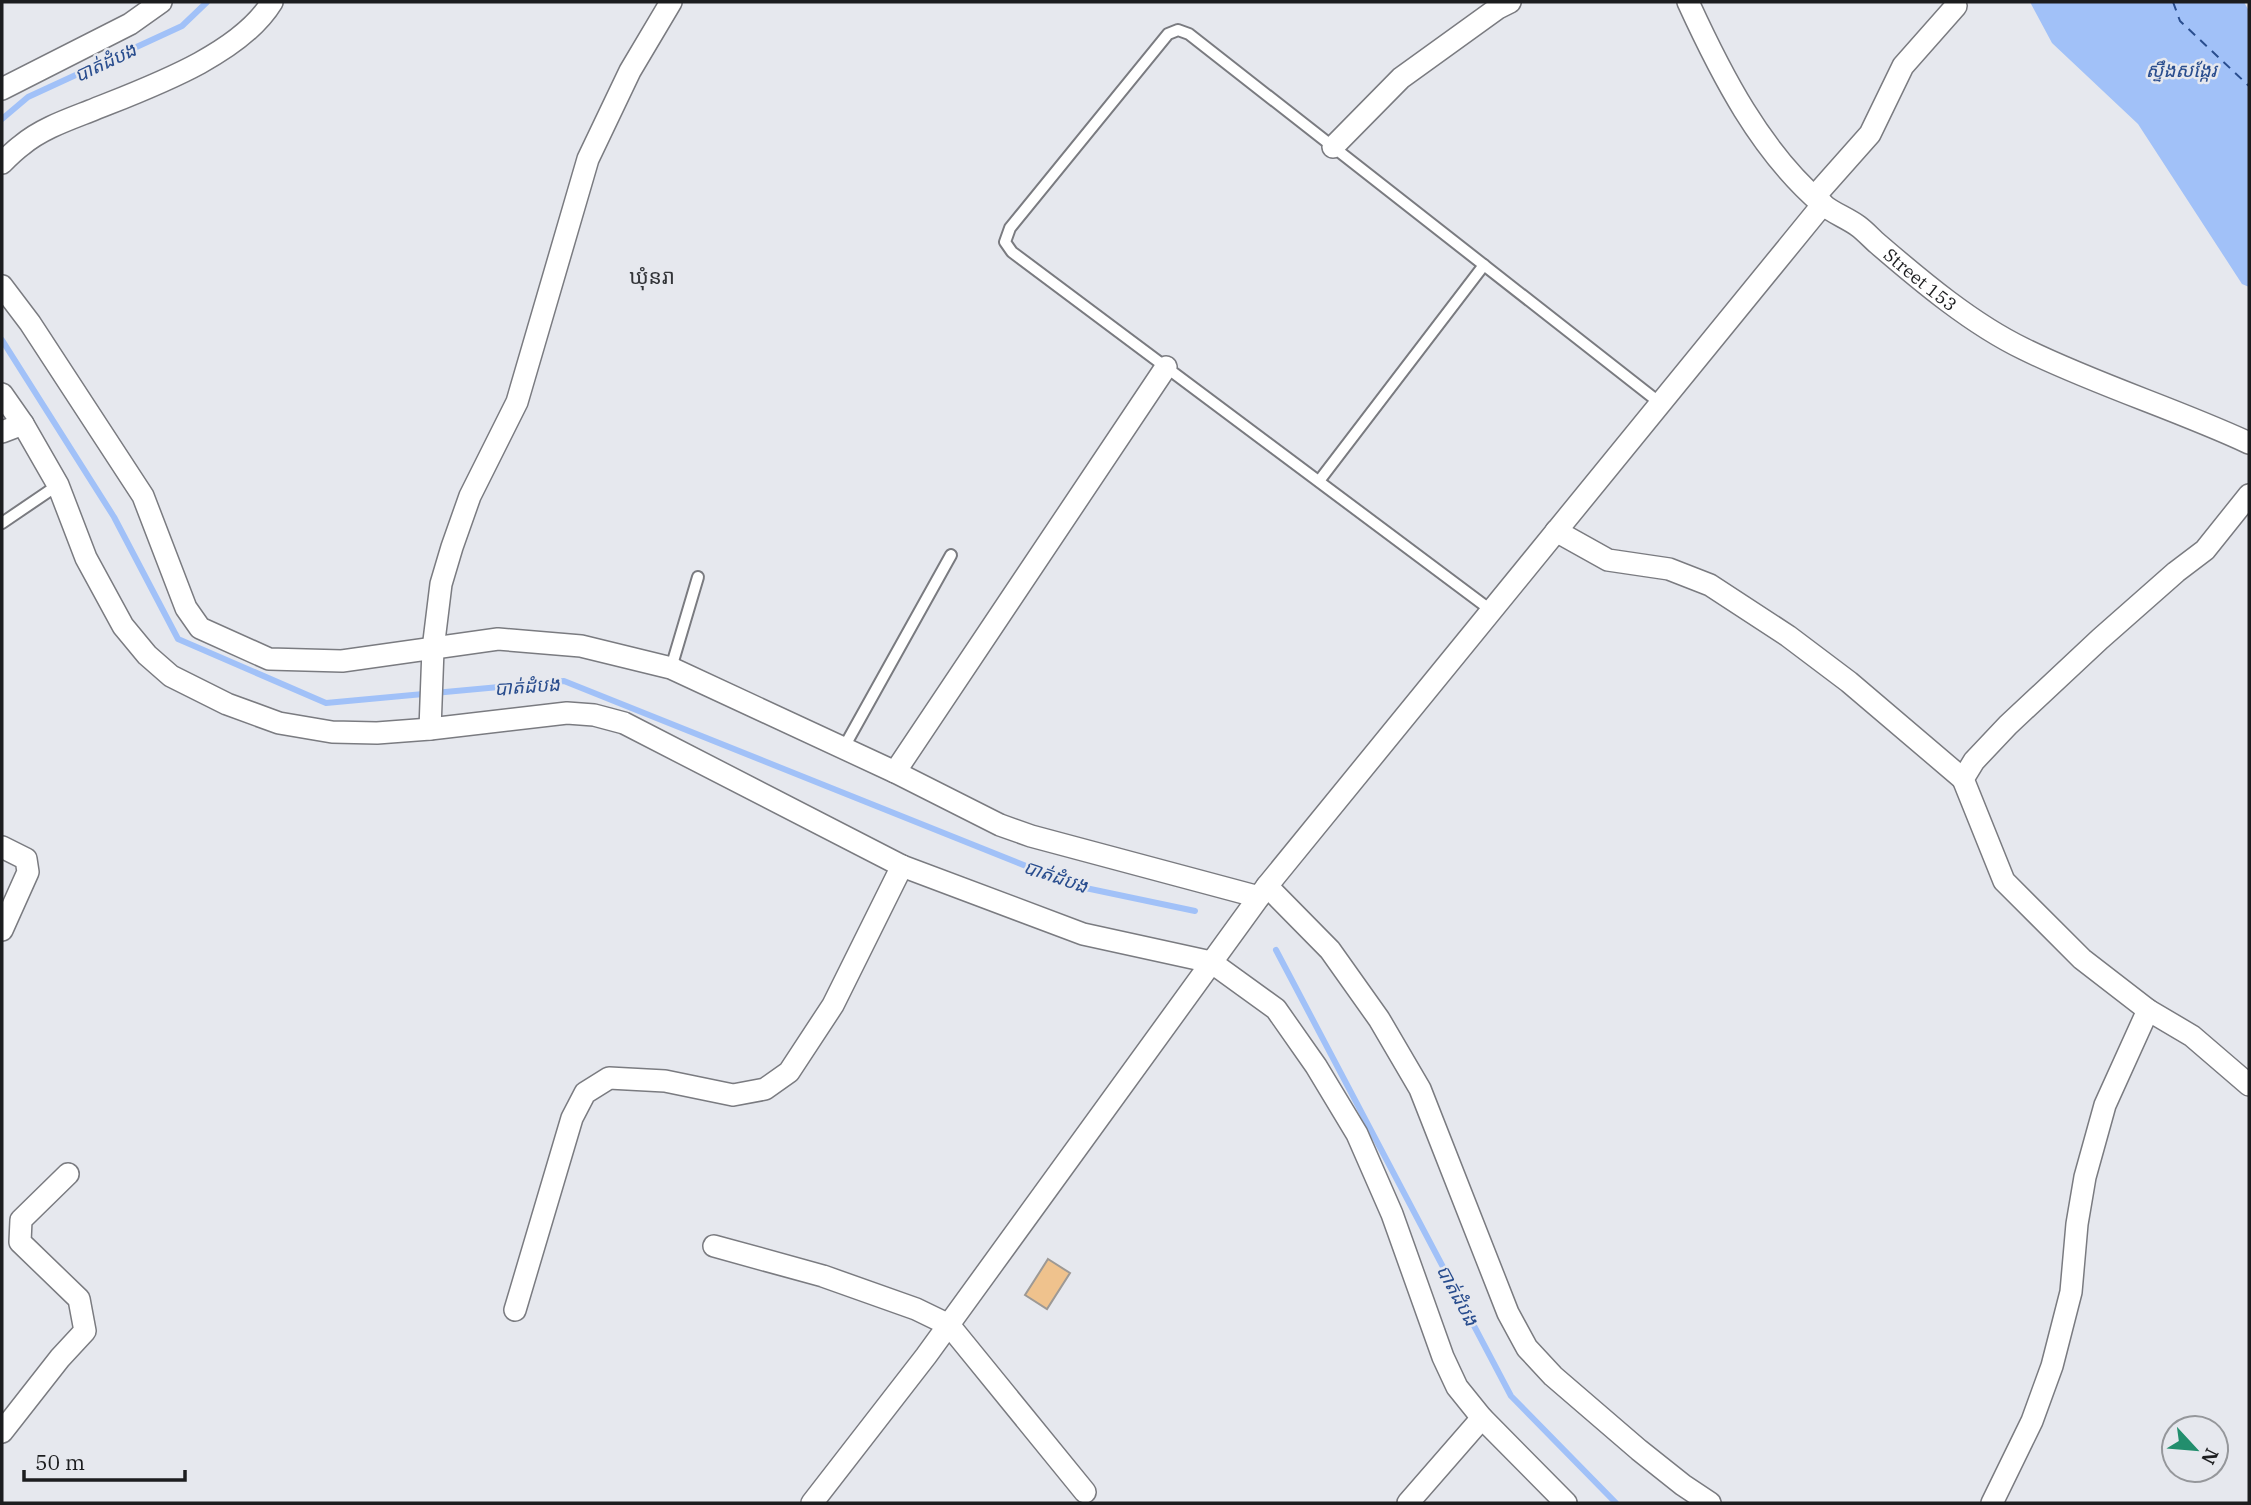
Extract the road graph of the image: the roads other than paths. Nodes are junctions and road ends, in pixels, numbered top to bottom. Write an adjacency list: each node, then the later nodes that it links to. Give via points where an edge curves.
1 (161, 2): 7 (street, via 130,24)
2 (272, 2): 9 (street, via 263,18 217,54 57,125 23,144)
3 (671, 2): 27 (street, via 630,71 588,159 517,401 470,496 452,547 441,584)
4 (1510, 2): 8 (street, via 1401,78)
5 (1688, 2): 10 (street, Street 153, via 1739,101 1783,164)
6 (1956, 6): 10 (street, via 1903,66 1870,134)
7 (2, 89)
8 (1333, 147): 11 (lane); 13 (lane, via 1178,30 1168,34 1010,228 1005,242 1012,252)
9 (2, 163)
10 (1819, 200): 15 (street); 18 (street, Street 153, via 1953,305 2022,349)
11 (1484, 265): 15 (lane); 19 (lane)
12 (2, 286): 27 (street, via 144,496 186,608 200,628 270,659 342,661)
13 (1166, 367): 19 (lane); 31 (street)
14 (2, 394): 16 (street)
15 (1660, 403): 23 (street)
16 (23, 424): 17 (street); 20 (street)
17 (2, 432)
18 (2249, 443)
19 (1319, 481): 26 (lane)
20 (58, 485): 22 (lane); 29 (street, via 86,558 123,626 171,676 279,723 332,732)
21 (2249, 495): 32 (street, via 2205,550 2008,725)
22 (2, 523)
23 (1556, 531): 26 (street); 32 (street, via 1608,560 1669,569 1710,585 1849,682)
24 (951, 555): 30 (lane)
25 (698, 577): 28 (lane)
26 (1492, 611): 35 (street)
27 (433, 649): 28 (street, via 498,639 581,646); 29 (street)
28 (671, 668): 30 (street)
29 (429, 729): 34 (street, via 567,713 624,723)
30 (843, 749): 31 (street)
31 (895, 772): 35 (street, via 1021,833)
32 (1963, 779): 38 (street, via 2004,881 2082,959)
33 (2, 846): 36 (street, via 26,859 28,872)
34 (902, 866): 37 (street, via 1083,934); 42 (street, via 833,1004 789,1072 765,1089 733,1096 665,1081 609,1078 584,1093 572,1118)
35 (1263, 891): 37 (street); 50 (street, via 1330,950 1379,1019 1420,1089 1508,1313 1527,1348 1639,1450)
36 (2, 930)
37 (1211, 961): 43 (street); 44 (street, via 1276,1009 1357,1134 1392,1214 1443,1357 1457,1387)
38 (2148, 1010): 39 (street, via 2192,1036); 51 (street, via 2105,1105 2085,1177 2071,1292 2052,1366 2032,1421)
39 (2249, 1085)
40 (68, 1174): 45 (street, via 21,1220 19,1242 79,1299 85,1331)
41 (714, 1246): 43 (street, via 823,1276)
42 (515, 1310)
43 (949, 1325): 46 (street); 47 (street)
44 (1482, 1418): 48 (street); 49 (street)
45 (2, 1432)
46 (1084, 1492)
47 (812, 1503)
48 (1408, 1503)
49 (1566, 1503)
50 (1710, 1503)
51 (1992, 1503)

